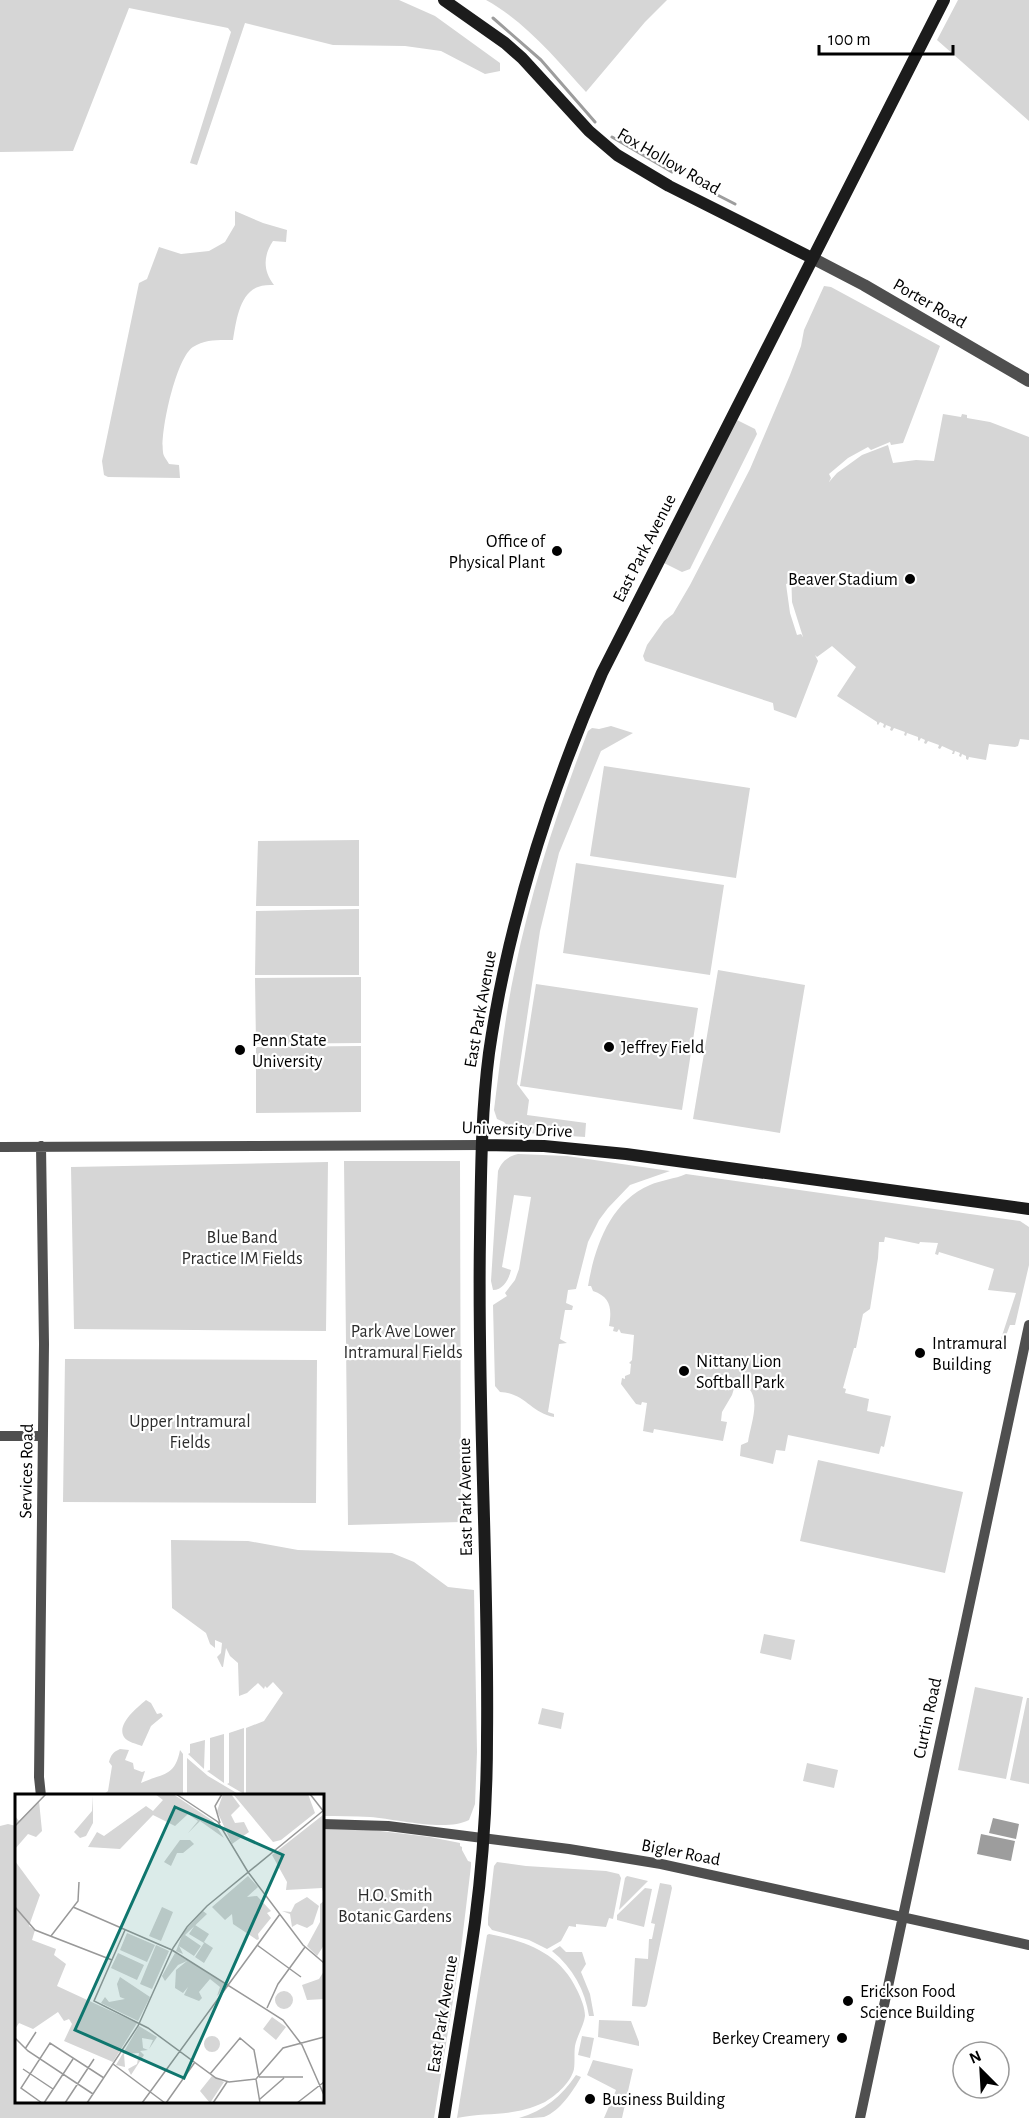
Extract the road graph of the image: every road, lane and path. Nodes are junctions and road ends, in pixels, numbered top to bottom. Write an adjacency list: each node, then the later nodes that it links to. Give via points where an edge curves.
1 (945, 0): 3 (main road, East Park Avenue)
2 (448, 2): 3 (main road, Fox Hollow Road, via 522,58 617,155 669,186)
3 (812, 258): 4 (street, Porter Road); 5 (main road, East Park Avenue, via 607,663 568,752 531,863 507,956 489,1053)
4 (1029, 381)
5 (483, 1145): 6 (street, University Drive); 8 (main road, University Drive, via 626,1154); 14 (main road, East Park Avenue, via 479,1297 487,1737)
6 (41, 1146): 7 (street, University Drive); 10 (street, Services Road)
7 (0, 1147)
8 (1029, 1209)
9 (1029, 1325): 15 (street, Curtin Road)
10 (43, 1436): 11 (street); 12 (street, Services Road)
11 (0, 1437)
12 (41, 1794)
13 (324, 1824): 14 (street, Bigler Road, via 388,1826)
14 (483, 1838): 15 (street, Bigler Road, via 661,1864); 17 (main road, East Park Avenue, via 475,1921)
15 (902, 1916): 16 (street, Bigler Road); 18 (street, Curtin Road)
16 (1029, 1945)
17 (444, 2118)
18 (860, 2118)

